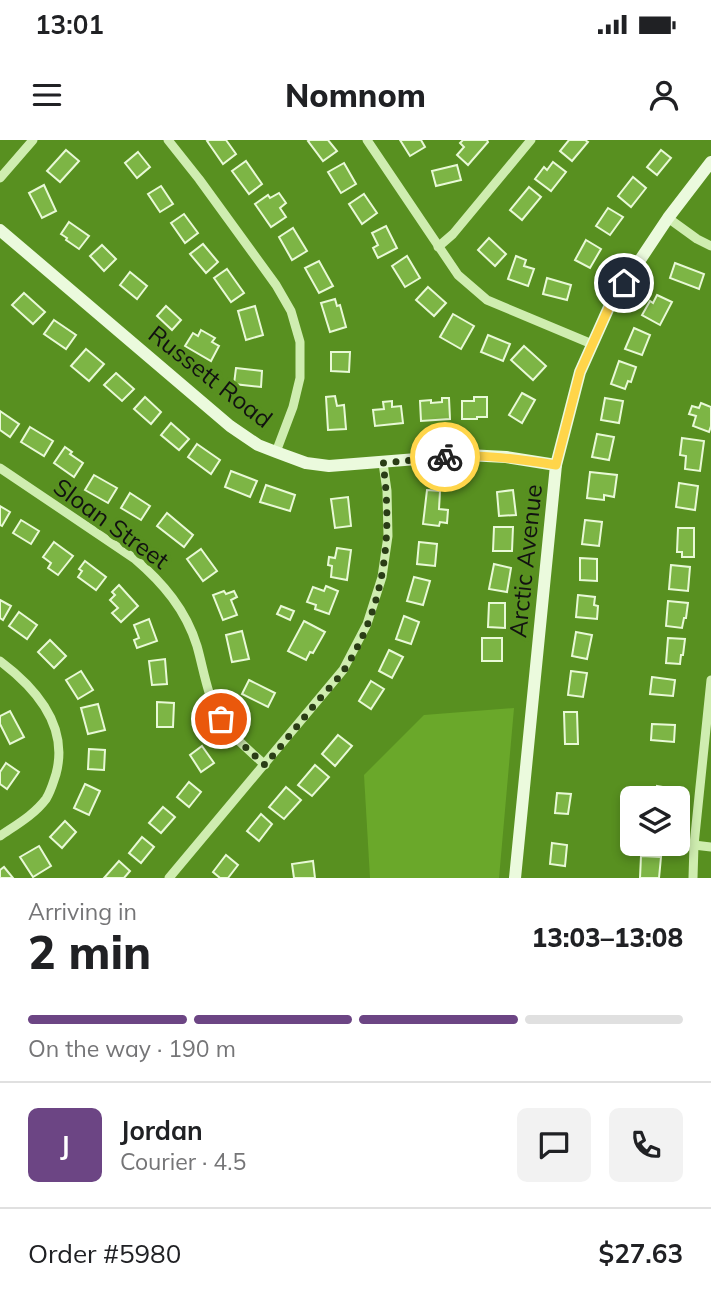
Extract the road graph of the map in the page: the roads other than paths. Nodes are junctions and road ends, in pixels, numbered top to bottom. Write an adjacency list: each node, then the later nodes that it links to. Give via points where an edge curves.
1 (33, 140): 6 (street)
2 (168, 140): 12 (street, via 276,285 290,311 300,342 300,378)
3 (367, 140): 10 (street)
4 (531, 140): 10 (street)
5 (711, 162): 7 (street, Arctic Avenue)
6 (0, 178)
7 (668, 218): 9 (street); 11 (street, Arctic Avenue, via 610,305)
8 (0, 230): 12 (street, Russett Road, via 230,426)
9 (711, 246)
10 (438, 247): 11 (street, via 458,275 487,300)
11 (592, 344): 14 (street, Arctic Avenue, via 580,372)
12 (276, 452): 13 (street, Russett Road, via 329,466)
13 (383, 463): 14 (street, Russett Road, via 467,455); 19 (street, via 388,536 368,625 343,670)
14 (556, 465): 24 (street, Arctic Avenue)
15 (0, 468): 19 (street, Sloan Street, via 135,559 172,596 190,627 207,691 221,719)
16 (0, 661): 20 (street, via 40,699 59,740 58,766 46,799 33,814)
17 (711, 680): 18 (street)
18 (710, 691): 21 (street)
19 (265, 765): 23 (street)
20 (0, 836)
21 (694, 845): 22 (street); 25 (street)
22 (711, 846)
23 (169, 878)
24 (515, 878)
25 (693, 878)

